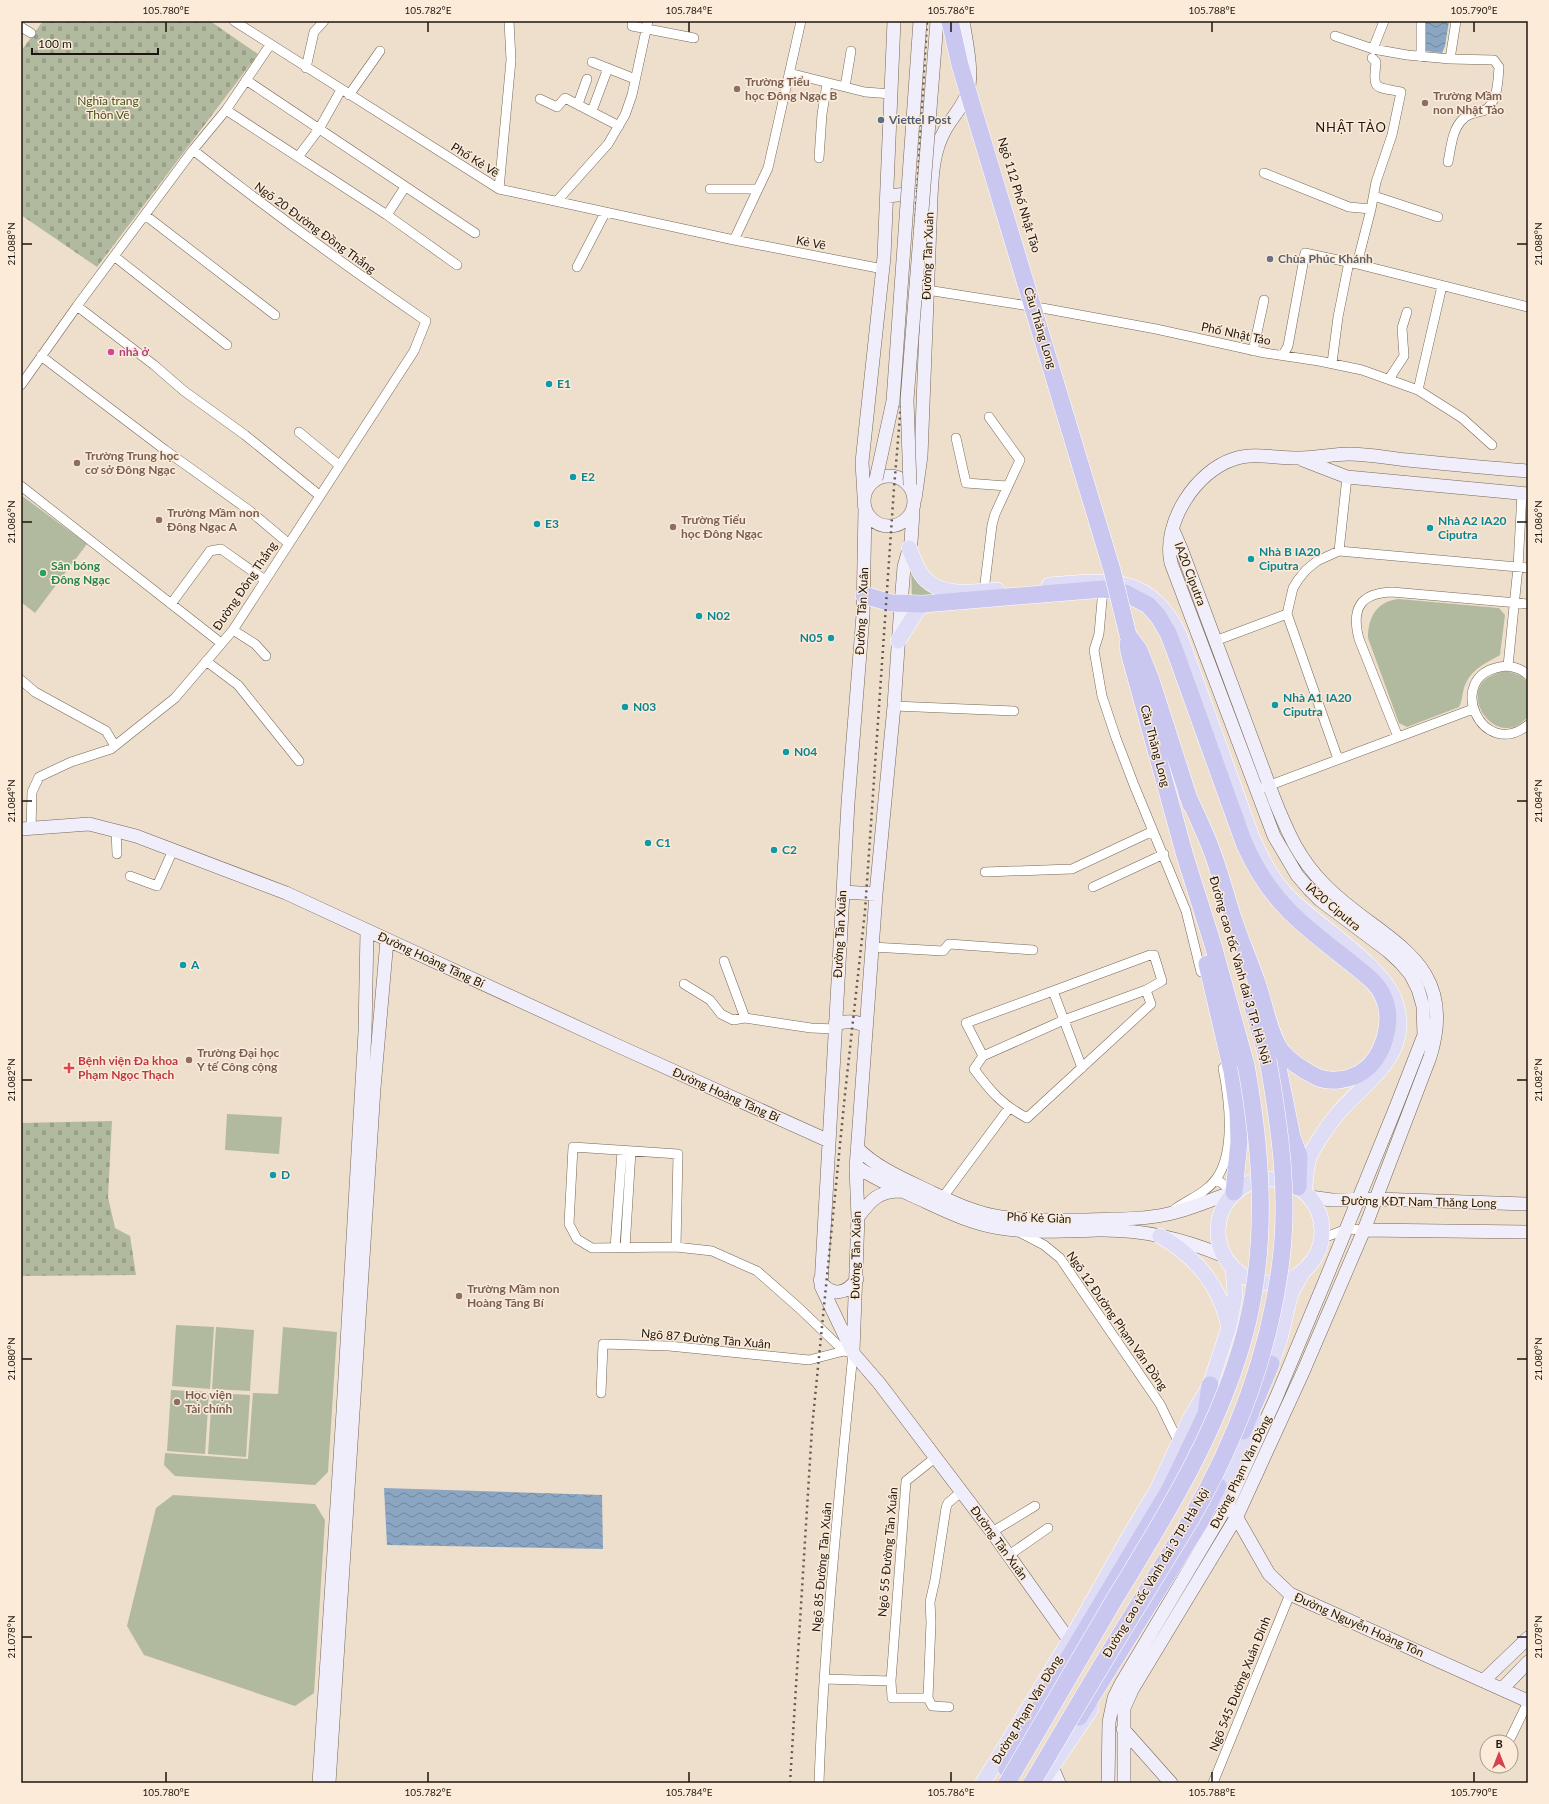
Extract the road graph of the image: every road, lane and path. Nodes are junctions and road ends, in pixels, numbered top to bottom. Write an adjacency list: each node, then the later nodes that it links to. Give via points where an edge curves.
1 (234, 21): 19 (street, Phố Kẻ Vẽ)
2 (324, 21): 26 (street, via 314,32)
3 (510, 21): 52 (street, via 511,60)
4 (633, 21): 14 (street, via 632,26)
5 (801, 21): 28 (street)
6 (894, 21): 36 (street, Đường Tân Xuân)
7 (920, 21): 97 (street, bridge, via 893,401)
8 (937, 21): 98 (street, bridge, via 907,400)
9 (950, 21): 123 (highway, Cầu Thăng Long, bridge, via 976,118 1110,563)
10 (963, 21): 35 (street, Đường Tân Xuân)
11 (1384, 21): 22 (street)
12 (1422, 21): 23 (street)
13 (1456, 21): 24 (street)
14 (647, 25): 18 (street); 30 (street)
15 (21, 27): 16 (street)
16 (31, 33)
17 (1335, 36): 22 (street)
18 (694, 38)
19 (270, 45): 26 (street, Phố Kẻ Vẽ); 31 (street)
20 (380, 51): 37 (street)
21 (851, 51): 33 (street)
22 (1372, 53): 23 (street); 56 (street, via 1376,62 1375,85 1401,92 1392,135 1376,182)
23 (1421, 57): 24 (street)
24 (1450, 59): 47 (street, via 1494,60 1499,67 1493,100 1489,107 1467,115 1462,120 1455,132)
25 (592, 62): 27 (street)
26 (306, 68): 34 (street, Phố Kẻ Vẽ)
27 (608, 68): 30 (street); 41 (street)
28 (789, 72): 32 (street); 54 (street, via 768,168)
29 (587, 79): 39 (street)
30 (635, 79): 42 (street, via 630,102)
31 (246, 80): 40 (street); 43 (street)
32 (827, 84): 33 (street); 46 (street)
33 (845, 87): 36 (street)
34 (341, 90): 37 (street, Phố Kẻ Vẽ); 43 (street)
35 (968, 91): 50 (street, Đường Tân Xuân, via 939,142 934,157); 76 (street, Ngõ 112 Phố Nhật Tảo, via 982,116)
36 (892, 94): 49 (street, Đường Tân Xuân)
37 (350, 95): 52 (street, Phố Kẻ Vẽ)
38 (540, 99): 39 (street, via 557,108 565,98)
39 (578, 104): 41 (street)
40 (226, 110): 44 (street); 45 (street)
41 (592, 111): 42 (street)
42 (619, 126): 58 (street, via 608,144)
43 (319, 129): 45 (street); 51 (street)
44 (192, 150): 61 (street); 79 (street, Ngõ 20 Đường Đồng Thắng, via 313,242)
45 (298, 157): 62 (street)
46 (819, 158)
47 (1448, 162)
48 (1264, 173): 59 (street, via 1349,207)
49 (888, 183): 50 (street, via 909,186); 55 (street, Đường Tân Xuân)
50 (932, 184): 57 (street, Đường Tân Xuân)
51 (405, 186): 62 (street); 64 (street)
52 (499, 189): 58 (street, Phố Kẻ Vẽ)
53 (710, 189): 54 (street)
54 (758, 189): 65 (street)
55 (887, 196): 57 (street, via 908,194); 70 (street, Đường Tân Xuân)
56 (1374, 196): 59 (street); 63 (street)
57 (931, 198): 72 (street, Đường Tân Xuân)
58 (557, 201): 60 (street, Phố Kẻ Vẽ)
59 (1372, 209): 67 (street)
60 (605, 213): 65 (street, Phố Kẻ Vẽ); 69 (street)
61 (145, 215): 66 (street); 78 (street)
62 (387, 215): 68 (street)
63 (1438, 217)
64 (475, 233)
65 (734, 240): 70 (street, Kẻ Vẽ)
66 (114, 256): 74 (street); 80 (street)
67 (1353, 263): 71 (street, Phố Nhật Tảo); 82 (street, Phố Nhật Tảo, via 1305,253 1288,346); 84 (street, via 1338,317)
68 (457, 265)
69 (577, 266)
70 (883, 269): 104 (street, Đường Tân Xuân, via 862,462)
71 (1442, 286): 75 (street, Phố Nhật Tảo); 87 (street)
72 (927, 290): 76 (street, Phố Nhật Tảo); 103 (street, Đường Tân Xuân, via 921,456)
73 (1264, 300): 81 (street)
74 (76, 306): 83 (street); 102 (street, via 184,391 245,435)
75 (1528, 307)
76 (1042, 308): 81 (street, Phố Nhật Tảo, via 1163,330)
77 (1407, 312): 85 (street, via 1402,328 1404,356)
78 (275, 315)
79 (426, 321): 94 (street, Đường Đông Thắng, via 414,351)
80 (227, 345)
81 (1253, 351): 82 (street, Phố Nhật Tảo)
82 (1280, 355): 84 (street)
83 (41, 356): 86 (street); 107 (street, via 250,511)
84 (1332, 363): 85 (street)
85 (1389, 379): 87 (street)
86 (21, 384)
87 (1418, 390): 91 (street, via 1462,418)
88 (989, 417): 100 (street, via 1020,460)
89 (299, 432): 94 (street)
90 (956, 438): 100 (street, via 966,483)
91 (1492, 445)
92 (1349, 454): 93 (street); 95 (street); 96 (street)
93 (1300, 458): 96 (street); 106 (street, via 1258,456 1234,459 1202,480 1177,513)
94 (339, 465): 102 (street, Đường Đông Thắng)
95 (1528, 472)
96 (1347, 477): 101 (street); 109 (street)
97 (876, 479): 98 (street, via 894,476); 104 (street, via 868,487)
98 (910, 485): 103 (street)
99 (21, 486): 117 (street)
100 (1007, 486): 114 (street, via 992,525)
101 (1525, 494): 110 (street)
102 (319, 496): 107 (street, Đường Đông Thắng)
103 (915, 499): 105 (street)
104 (864, 502): 105 (street, via 872,520 884,526 898,525 909,518); 115 (street, Đường Tân Xuân)
105 (912, 512): 108 (street, Đường Tân Xuân)
106 (1173, 530): 125 (street, IA20 Ciputra); 140 (street, IA20 Ciputra, via 1168,551 1171,562)
107 (288, 543): 112 (street, Đường Đông Thắng)
108 (909, 548): 114 (main road, via 920,574 931,584 943,590); 118 (street, Đường Tân Xuân, via 904,567)
109 (1339, 551): 110 (street); 121 (street, via 1317,561 1302,575 1293,588)
110 (1518, 567): 111 (street); 116 (street)
111 (1528, 568)
112 (265, 580): 117 (street, via 221,549 210,551); 122 (street, Đường Đông Thắng)
113 (1103, 589): 119 (highway); 144 (street, via 1099,634 1094,650 1102,696 1116,738); 164 (highway, via 1126,593 1137,598 1158,616 1175,651 1244,843 1256,868 1288,911 1374,983 1387,1006 1388,1022 1382,1048 1373,1064 1358,1075 1332,1080 1319,1078 1282,1052)
114 (984, 591): 177 (main road, via 1107,582 1137,588 1159,604 1174,623 1180,636 1262,860 1289,897 1366,962 1390,988 1399,1018 1394,1050 1373,1079 1338,1113 1316,1146 1309,1158)
115 (864, 595): 118 (highway, via 882,602); 152 (street, Đường Tân Xuân)
116 (1515, 602): 120 (street); 129 (street); 136 (street, via 1380,592 1362,603 1356,614 1356,628)
117 (171, 604): 126 (street)
118 (901, 604): 119 (highway); 124 (street, Đường Tân Xuân)
119 (923, 604): 124 (main road)
120 (1528, 604)
121 (1287, 614): 125 (street); 138 (street)
122 (233, 630): 126 (street, Đường Đông Thắng); 127 (street)
123 (1128, 635): 141 (highway, Cầu Thăng Long, via 1139,650 1152,680); 148 (highway, Cầu Thăng Long, via 1129,652)
124 (898, 641): 132 (street, Đường Tân Xuân)
125 (1215, 641): 140 (street, IA20 Ciputra)
126 (221, 643): 128 (street, Đường Đông Thắng)
127 (266, 656)
128 (206, 661): 137 (street, Đường Đông Thắng, via 175,698); 139 (street, via 238,685)
129 (1508, 666): 130 (street, via 1516,667); 133 (street, via 1494,668 1484,673 1477,681 1472,691)
130 (1528, 675)
131 (21, 680): 137 (street, via 35,692 106,731)
132 (894, 706): 134 (street); 153 (street, Đường Tân Xuân)
133 (1473, 709): 135 (street, via 1480,722 1489,730 1511,733); 136 (street)
134 (1014, 712)
135 (1528, 725)
136 (1398, 737): 138 (street)
137 (115, 746): 142 (street, Đường Đông Thắng, via 39,777 32,792)
138 (1338, 759): 140 (street)
139 (299, 761)
140 (1263, 787): 179 (street, IA20 Ciputra, via 1274,836 1297,875 1320,900 1401,963 1418,989 1424,1035); 180 (street, IA20 Ciputra, via 1310,868 1334,894 1410,953 1421,967 1434,994 1438,1022 1436,1038)
141 (1188, 794): 164 (highway, via 1211,848); 232 (highway, Đường cao tốc Vành đai 3 TP. Hà Nội, bridge, via 1268,1060 1284,1177 1283,1232 1275,1304 1254,1381 1224,1453 1191,1517)
142 (26, 829): 143 (street, Đường Hoàng Tăng Bí, via 89,824)
143 (116, 830): 145 (street, Đường Hoàng Tăng Bí); 146 (street)
144 (1154, 831): 147 (street); 149 (street, via 1072,869)
145 (173, 850): 150 (street, via 158,886); 154 (street, Đường Hoàng Tăng Bí, via 286,893)
146 (117, 854)
147 (1164, 854): 151 (street); 174 (street, via 1186,911 1224,1072 1230,1127 1228,1148)
148 (1185, 856): 176 (highway, via 1214,999 1232,1071 1238,1112 1239,1142); 231 (highway, Đường cao tốc Vành đai 3 TP. Hà Nội, bridge, via 1246,1065 1254,1108 1260,1166 1260,1230 1258,1261 1249,1313 1238,1355 1220,1406 1195,1460)
149 (985, 872)
150 (130, 876)
151 (1092, 887)
152 (843, 892): 153 (street); 165 (street, Đường Tân Xuân)
153 (876, 894): 156 (street, Đường Tân Xuân)
154 (367, 931): 155 (street, Đường Hoàng Tăng Bí); 226 (street, via 365,1032)
155 (387, 940): 170 (street, Đường Hoàng Tăng Bí); 227 (street, via 374,1088)
156 (872, 947): 157 (street, via 943,951 949,944); 166 (street, Đường Tân Xuân)
157 (1033, 950)
158 (724, 961): 162 (street)
159 (684, 984): 162 (street, via 710,1000 721,1014 728,1018)
160 (1146, 990): 161 (street, via 1162,981 1154,955 1150,954); 163 (street); 168 (street, via 1151,1004)
161 (1053, 991): 163 (street); 167 (street, via 966,1023)
162 (745, 1018): 165 (street, via 811,1028)
163 (1064, 1020): 167 (street); 168 (street)
164 (1269, 1021): 177 (highway, via 1291,1130 1299,1156)
165 (835, 1026): 166 (street, via 850,1021); 170 (street, Đường Tân Xuân)
166 (866, 1027): 171 (street, Đường Tân Xuân)
167 (983, 1056): 169 (street, via 974,1069 992,1093)
168 (1082, 1068): 169 (street, via 1027,1118)
169 (1009, 1108): 178 (street)
170 (829, 1141): 197 (street, Đường Tân Xuân)
171 (857, 1148): 173 (street, Đường Tân Xuân); 178 (street, Phố Kẻ Giàn, via 885,1169)
172 (627, 1151): 191 (street, via 678,1154); 192 (street); 192 (street, via 573,1147 569,1224 577,1239 592,1248); 193 (street)
173 (856, 1166): 175 (street, Phố Kẻ Giàn); 183 (street, Đường Tân Xuân)
174 (1216, 1179): 176 (street); 182 (street, via 1202,1193)
175 (901, 1191): 183 (street, via 889,1191 877,1196); 186 (street, Phố Kẻ Giàn, via 965,1219)
176 (1234, 1192): 177 (main road, via 1262,1179 1277,1179); 182 (street, Phố Kẻ Giàn); 194 (main road, via 1224,1206 1218,1222 1218,1240)
177 (1304, 1192): 179 (street, Đường KĐT Nam Thăng Long, via 1332,1200); 190 (main road, via 1318,1208)
178 (943, 1197): 184 (street, Phố Kẻ Giàn, via 996,1216)
179 (1360, 1199): 180 (street, Đường KĐT Nam Thăng Long); 185 (street, Đường Phạm Văn Đồng)
180 (1376, 1199): 181 (street, Đường KĐT Nam Thăng Long); 187 (street, IA20 Ciputra)
181 (1528, 1204)
182 (1167, 1215): 184 (street, Phố Kẻ Giàn)
183 (858, 1218): 196 (street, Đường Tân Xuân)
184 (1042, 1225): 186 (street, Phố Kẻ Giàn); 189 (street, Phố Kẻ Giàn)
185 (1347, 1229): 187 (street); 190 (street); 206 (street, Đường Phạm Văn Đồng)
186 (1016, 1230): 203 (street, Ngõ 12 Đường Phạm Văn Đồng, via 1044,1245 1060,1258 1160,1404)
187 (1364, 1230): 188 (street); 208 (street, Đường Phạm Văn Đồng)
188 (1528, 1232)
189 (1160, 1236): 194 (street, Phố Kẻ Giàn, via 1194,1244); 198 (main road, via 1188,1254 1214,1285)
190 (1323, 1238): 195 (main road, via 1314,1261)
191 (676, 1247): 193 (street); 199 (street, via 712,1250 757,1271)
192 (615, 1248): 193 (street)
193 (625, 1248)
194 (1228, 1262): 195 (main road, via 1263,1283 1277,1283); 198 (main road, Đường Phạm Văn Đồng, via 1235,1295)
195 (1303, 1272): 200 (main road, Đường Phạm Văn Đồng, via 1292,1291)
196 (857, 1279): 197 (street, via 848,1290 838,1292 827,1288); 199 (street, Đường Tân Xuân)
197 (820, 1280): 199 (street, Đường Tân Xuân)
198 (1228, 1327): 201 (main road, Đường Phạm Văn Đồng)
199 (848, 1352): 202 (street, Ngõ 87 Đường Tân Xuân, via 809,1360 669,1346 603,1344); 204 (street, Đường Tân Xuân); 216 (street, Ngõ 85 Đường Tân Xuân)
200 (1271, 1364): 225 (main road, Đường Phạm Văn Đồng, via 1250,1432 1206,1525 1122,1662); 232 (main road, Đường Phạm Văn Đồng, via 1248,1402 1194,1518); 232 (highway, bridge, via 1223,1476 1200,1522 1094,1694)
201 (1210, 1385): 203 (main road, Đường Phạm Văn Đồng); 230 (highway, via 1206,1414 1170,1489 1059,1674 1017,1749); 230 (main road, via 1211,1413 1175,1486)
202 (601, 1392)
203 (1179, 1443): 214 (main road, Đường Phạm Văn Đồng, via 1158,1488)
204 (936, 1457): 205 (street, Đường Tân Xuân); 217 (street, Ngõ 55 Đường Tân Xuân, via 906,1481)
205 (961, 1492): 210 (street, Đường Tân Xuân); 220 (street, via 946,1508 930,1602)
206 (1228, 1504): 208 (street, Đường Nguyễn Hoàng Tôn); 235 (street, Đường Phạm Văn Đồng, via 1114,1698 1109,1722)
207 (1036, 1506): 210 (street)
208 (1237, 1516): 212 (street, Đường Nguyễn Hoàng Tôn, via 1269,1574); 223 (street, Đường Phạm Văn Đồng, via 1132,1690 1124,1708)
209 (1048, 1528): 211 (street)
210 (992, 1532): 211 (street, Đường Tân Xuân)
211 (1009, 1555): 214 (street, Đường Tân Xuân)
212 (1290, 1594): 218 (street, Đường Nguyễn Hoàng Tôn); 238 (street, Ngõ 545 Đường Xuân Đỉnh)
213 (1528, 1638): 218 (street)
214 (1069, 1640): 229 (main road, Đường Phạm Văn Đồng)
215 (1528, 1662): 219 (street)
216 (824, 1679): 217 (street); 228 (street, Ngõ 85 Đường Tân Xuân)
217 (891, 1681): 220 (street, Ngõ 55 Đường Tân Xuân, via 892,1698)
218 (1483, 1681): 219 (street, Đường Nguyễn Hoàng Tôn)
219 (1502, 1689): 221 (street, Đường Nguyễn Hoàng Tôn)
220 (928, 1698): 222 (street, via 932,1706)
221 (1528, 1702): 224 (street)
222 (949, 1707)
223 (1123, 1728): 236 (street, Đường Phạm Văn Đồng); 237 (street)
224 (1512, 1734)
225 (1052, 1767): 233 (main road, Đường Phạm Văn Đồng); 234 (street)
226 (319, 1783)
227 (329, 1783)
228 (820, 1783)
229 (982, 1783)
230 (1002, 1783)
231 (1007, 1783)
232 (1032, 1783)
233 (1041, 1783)
234 (1059, 1783)
235 (1108, 1783)
236 (1124, 1783)
237 (1171, 1783)
238 (1213, 1783)

